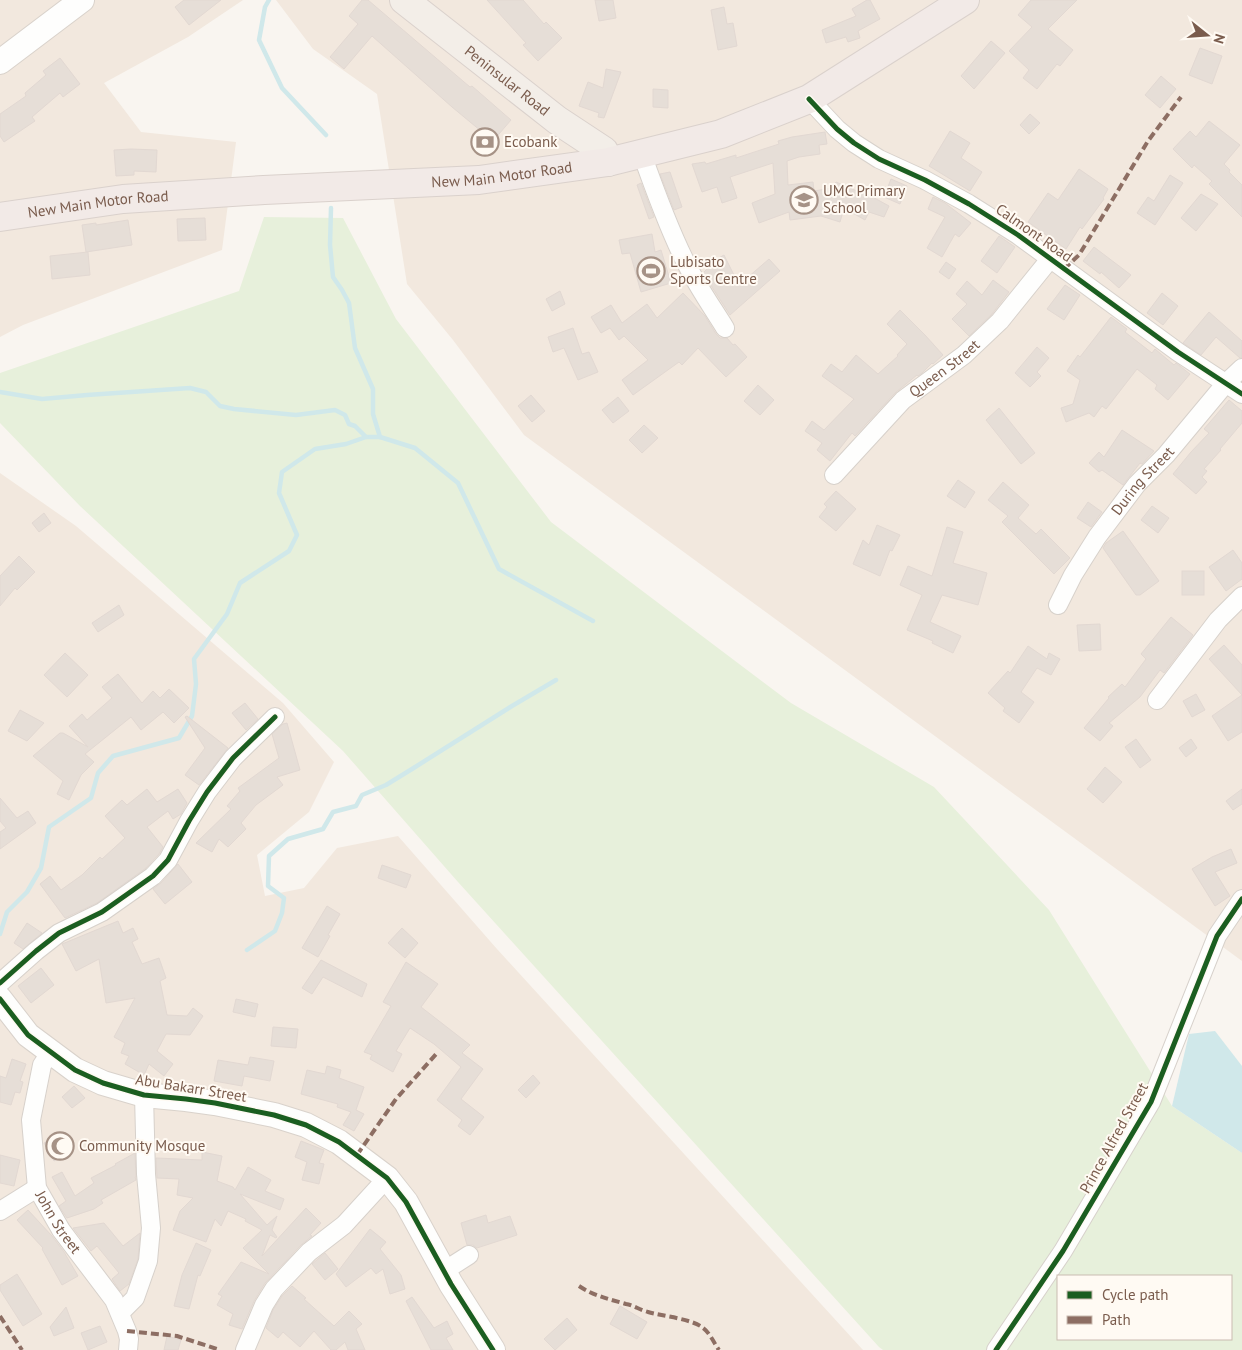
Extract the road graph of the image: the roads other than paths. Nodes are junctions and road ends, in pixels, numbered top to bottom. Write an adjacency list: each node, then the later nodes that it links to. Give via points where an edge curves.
1 (82, 0): 5 (street)
2 (404, 0): 8 (main road, Peninsular Road)
3 (941, 0): 8 (highway, New Main Motor Road, via 802,88 718,123)
4 (966, 0): 6 (highway, New Main Motor Road)
5 (0, 62)
6 (809, 99): 7 (highway, New Main Motor Road, via 721,134); 11 (street, Calmont Road, via 854,143 969,204)
7 (642, 154): 8 (highway, New Main Motor Road); 12 (street, via 686,264)
8 (606, 157): 9 (highway, New Main Motor Road, via 121,186); 10 (highway, New Main Motor Road, via 479,180 123,199)
9 (0, 204)
10 (0, 217)
11 (1050, 259): 14 (street, Calmont Road); 16 (street, Queen Street, via 1000,321 964,355 903,400)
12 (725, 328)
13 (1242, 368): 14 (street, During Street)
14 (1226, 383): 15 (street, Calmont Road); 18 (street, During Street, via 1166,455 1137,484 1097,537)
15 (1242, 394)
16 (834, 475)
17 (1242, 596): 19 (street, via 1218,620)
18 (1058, 605)
19 (1157, 700)
20 (275, 717): 22 (street, via 232,758 207,792 168,860 152,876 102,912 59,933)
21 (1242, 899): 35 (street, Prince Alfred Street, via 1217,936 1151,1102 1064,1251)
22 (0, 984)
23 (0, 999): 24 (street, Abu Bakarr Street, via 28,1035)
24 (50, 1053): 25 (street, Abu Bakarr Street, via 103,1083); 27 (street, John Street, via 42,1065 31,1120)
25 (144, 1095): 26 (street, Abu Bakarr Street, via 215,1104 274,1115 306,1125 339,1142); 31 (street, via 146,1174 152,1228 148,1262 135,1298)
26 (387, 1178): 30 (street, Abu Bakarr Street, via 406,1202); 33 (street, via 344,1225 309,1252 274,1289 264,1304)
27 (37, 1188): 28 (street); 31 (street, John Street, via 61,1230 114,1300)
28 (0, 1211)
29 (469, 1255): 30 (street)
30 (444, 1270): 34 (street, Abu Bakarr Street)
31 (120, 1313): 32 (street, John Street, via 129,1339)
32 (128, 1350)
33 (245, 1350)
34 (493, 1350)
35 (996, 1350)

